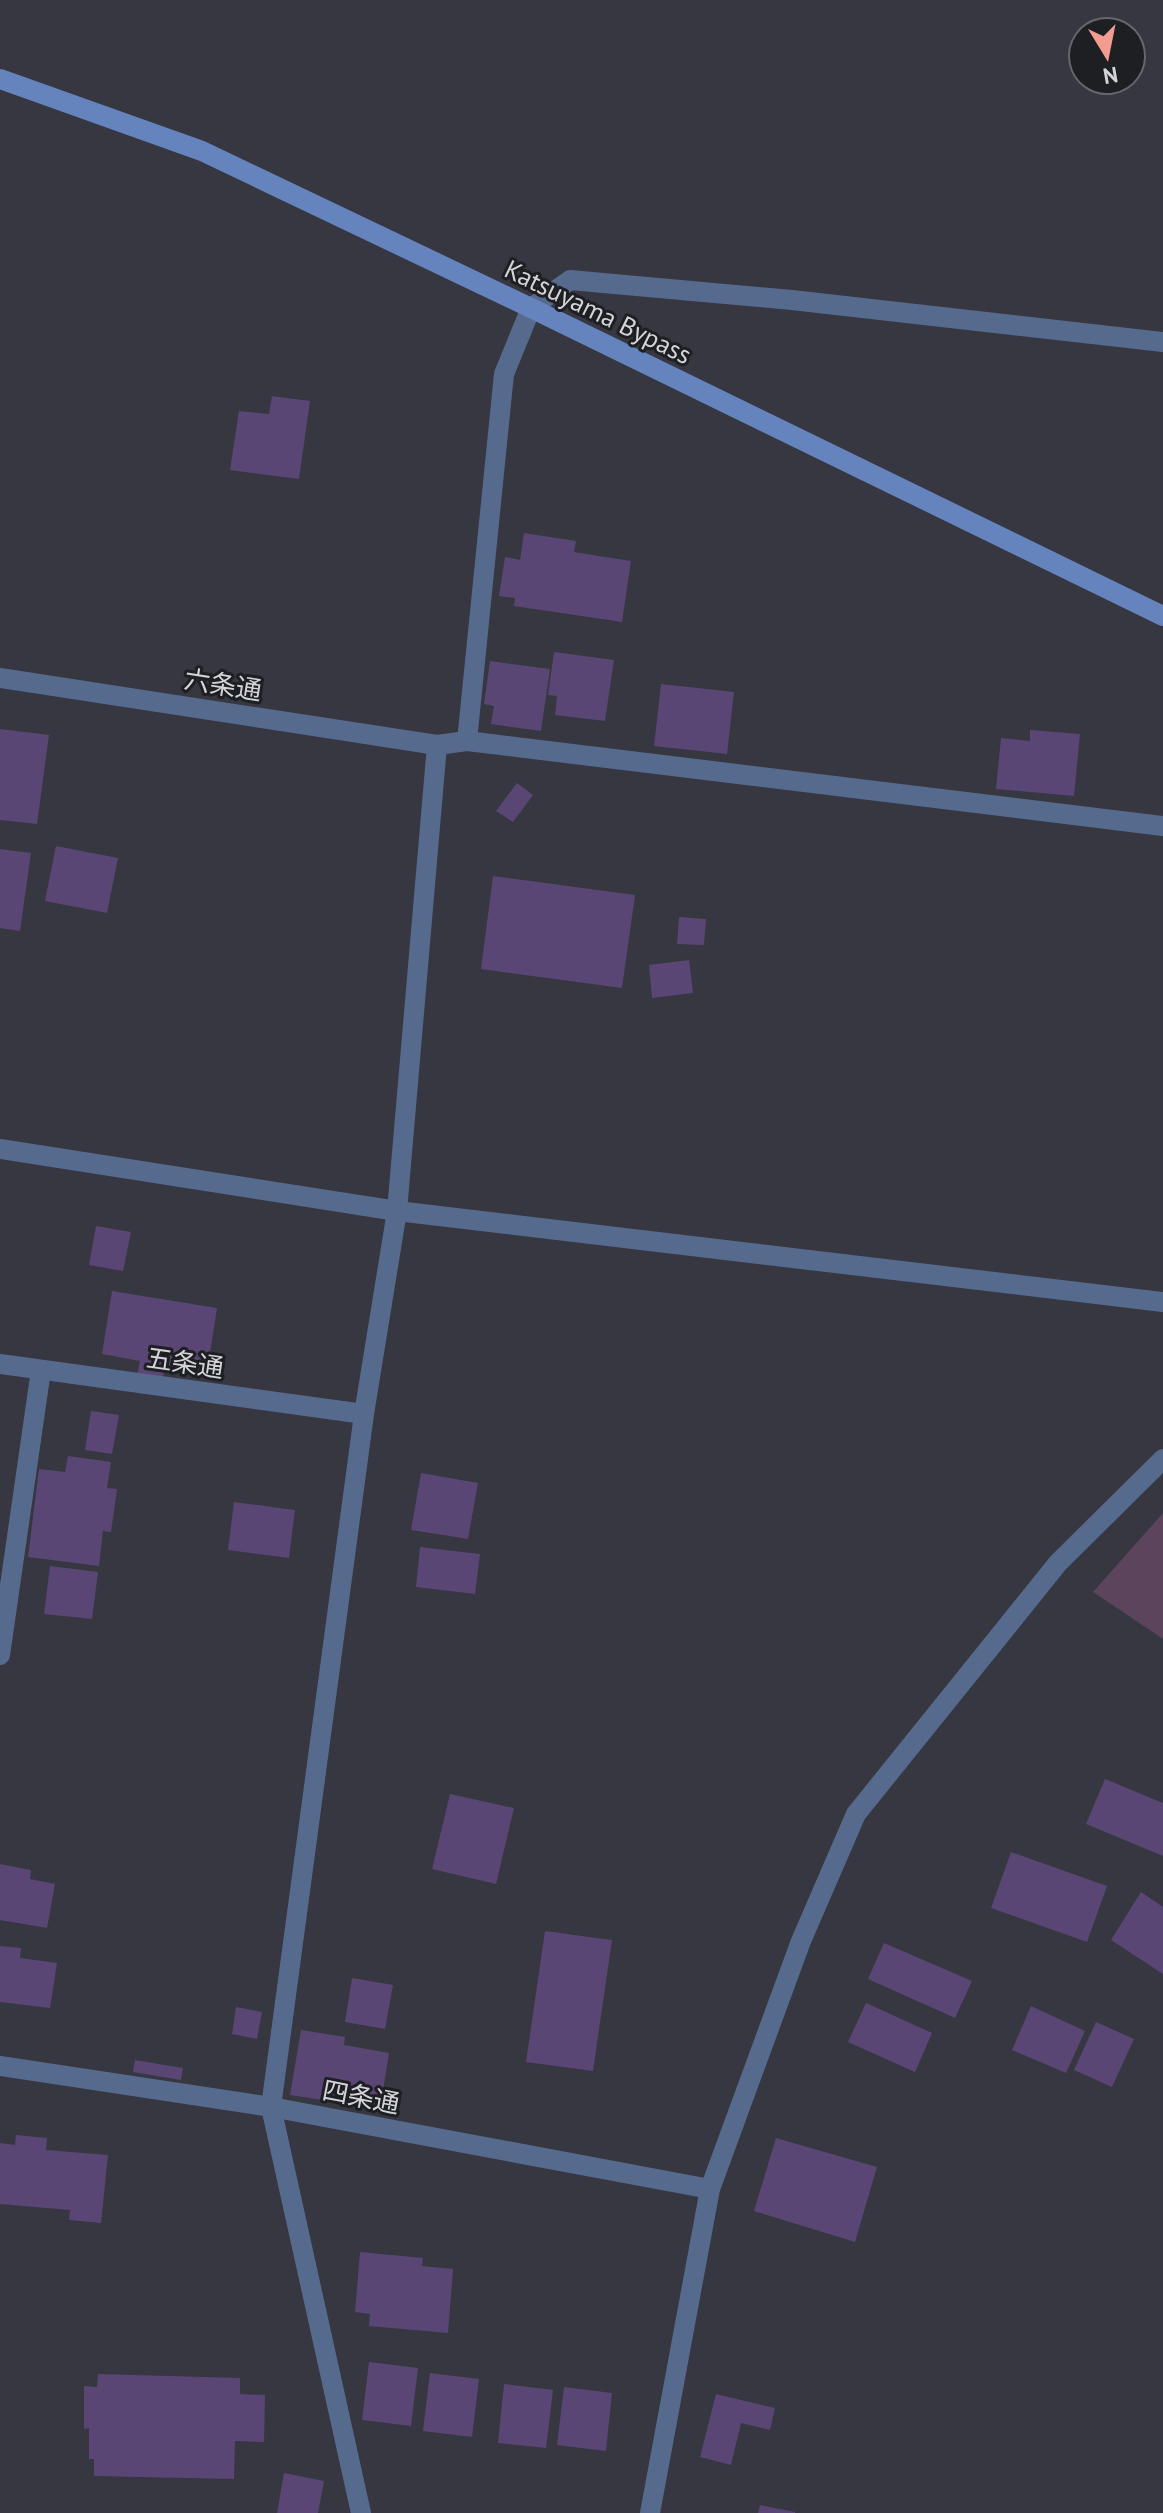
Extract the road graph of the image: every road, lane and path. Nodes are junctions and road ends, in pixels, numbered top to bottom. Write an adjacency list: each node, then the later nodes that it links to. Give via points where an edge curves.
1 (0, 79): 2 (main road, Katsuyama Bypass, via 202,151)
2 (531, 308): 3 (street, via 570,280); 4 (main road, Katsuyama Bypass); 6 (street, via 504,374)
3 (1163, 342)
4 (1163, 616)
5 (0, 678): 7 (street, 六条通)
6 (467, 741): 7 (street, 六条通); 8 (street, 六条通)
7 (437, 745): 10 (street)
8 (1163, 826)
9 (0, 1149): 10 (street)
10 (397, 1211): 11 (street); 14 (street)
11 (1163, 1302)
12 (0, 1364): 13 (street, 五条通)
13 (41, 1370): 14 (street, 五条通); 16 (street)
14 (364, 1414): 18 (street)
15 (1163, 1459): 19 (street, via 1058,1563 856,1814 801,1941)
16 (0, 1655)
17 (0, 2066): 18 (street, 四条通)
18 (271, 2107): 19 (street, 四条通); 20 (street)
19 (710, 2189): 21 (street)
20 (361, 2513)
21 (650, 2513)

